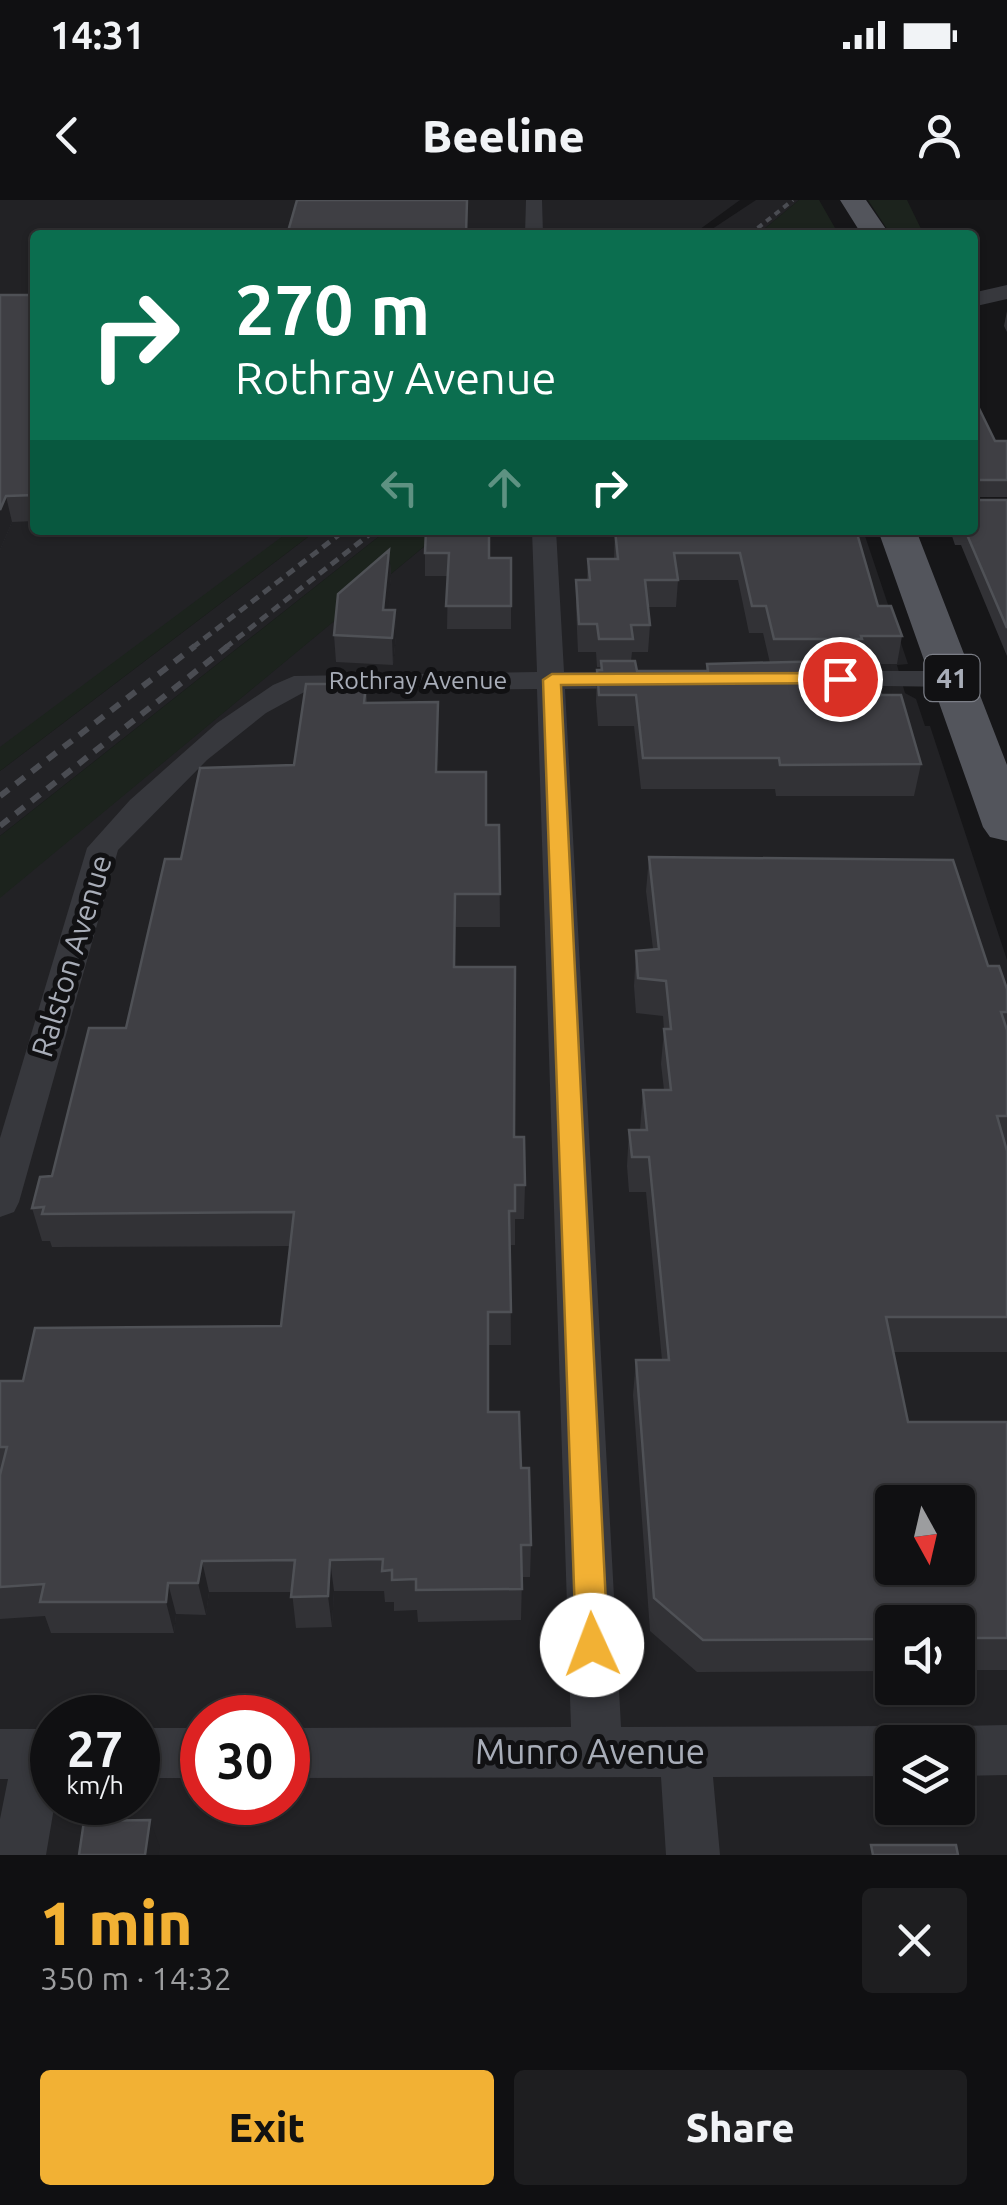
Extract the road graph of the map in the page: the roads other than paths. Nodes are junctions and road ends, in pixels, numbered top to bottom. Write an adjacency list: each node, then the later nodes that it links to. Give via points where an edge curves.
1 (534, 200): 3 (street)
2 (840, 203): 4 (main road); 5 (main road)
3 (534, 230)
4 (848, 230)
5 (870, 230)
6 (544, 535): 10 (street)
7 (899, 535): 8 (main road, 41)
8 (953, 678): 9 (street); 13 (main road, 41)
9 (801, 679)
10 (552, 680): 11 (street, Rothray Avenue); 12 (street, Rothray Avenue); 18 (street)
11 (666, 680)
12 (304, 682): 14 (street, Ralston Avenue, via 280,690 231,727 127,817 102,848)
13 (1007, 826)
14 (0, 1202)
15 (975, 1750): 16 (street)
16 (1007, 1750)
17 (875, 1751): 19 (street, Munro Avenue)
18 (597, 1752): 19 (street, Munro Avenue); 20 (street, Munro Avenue)
19 (685, 1752): 23 (street)
20 (310, 1753)
21 (30, 1762): 22 (street)
22 (19, 1855)
23 (693, 1855)

